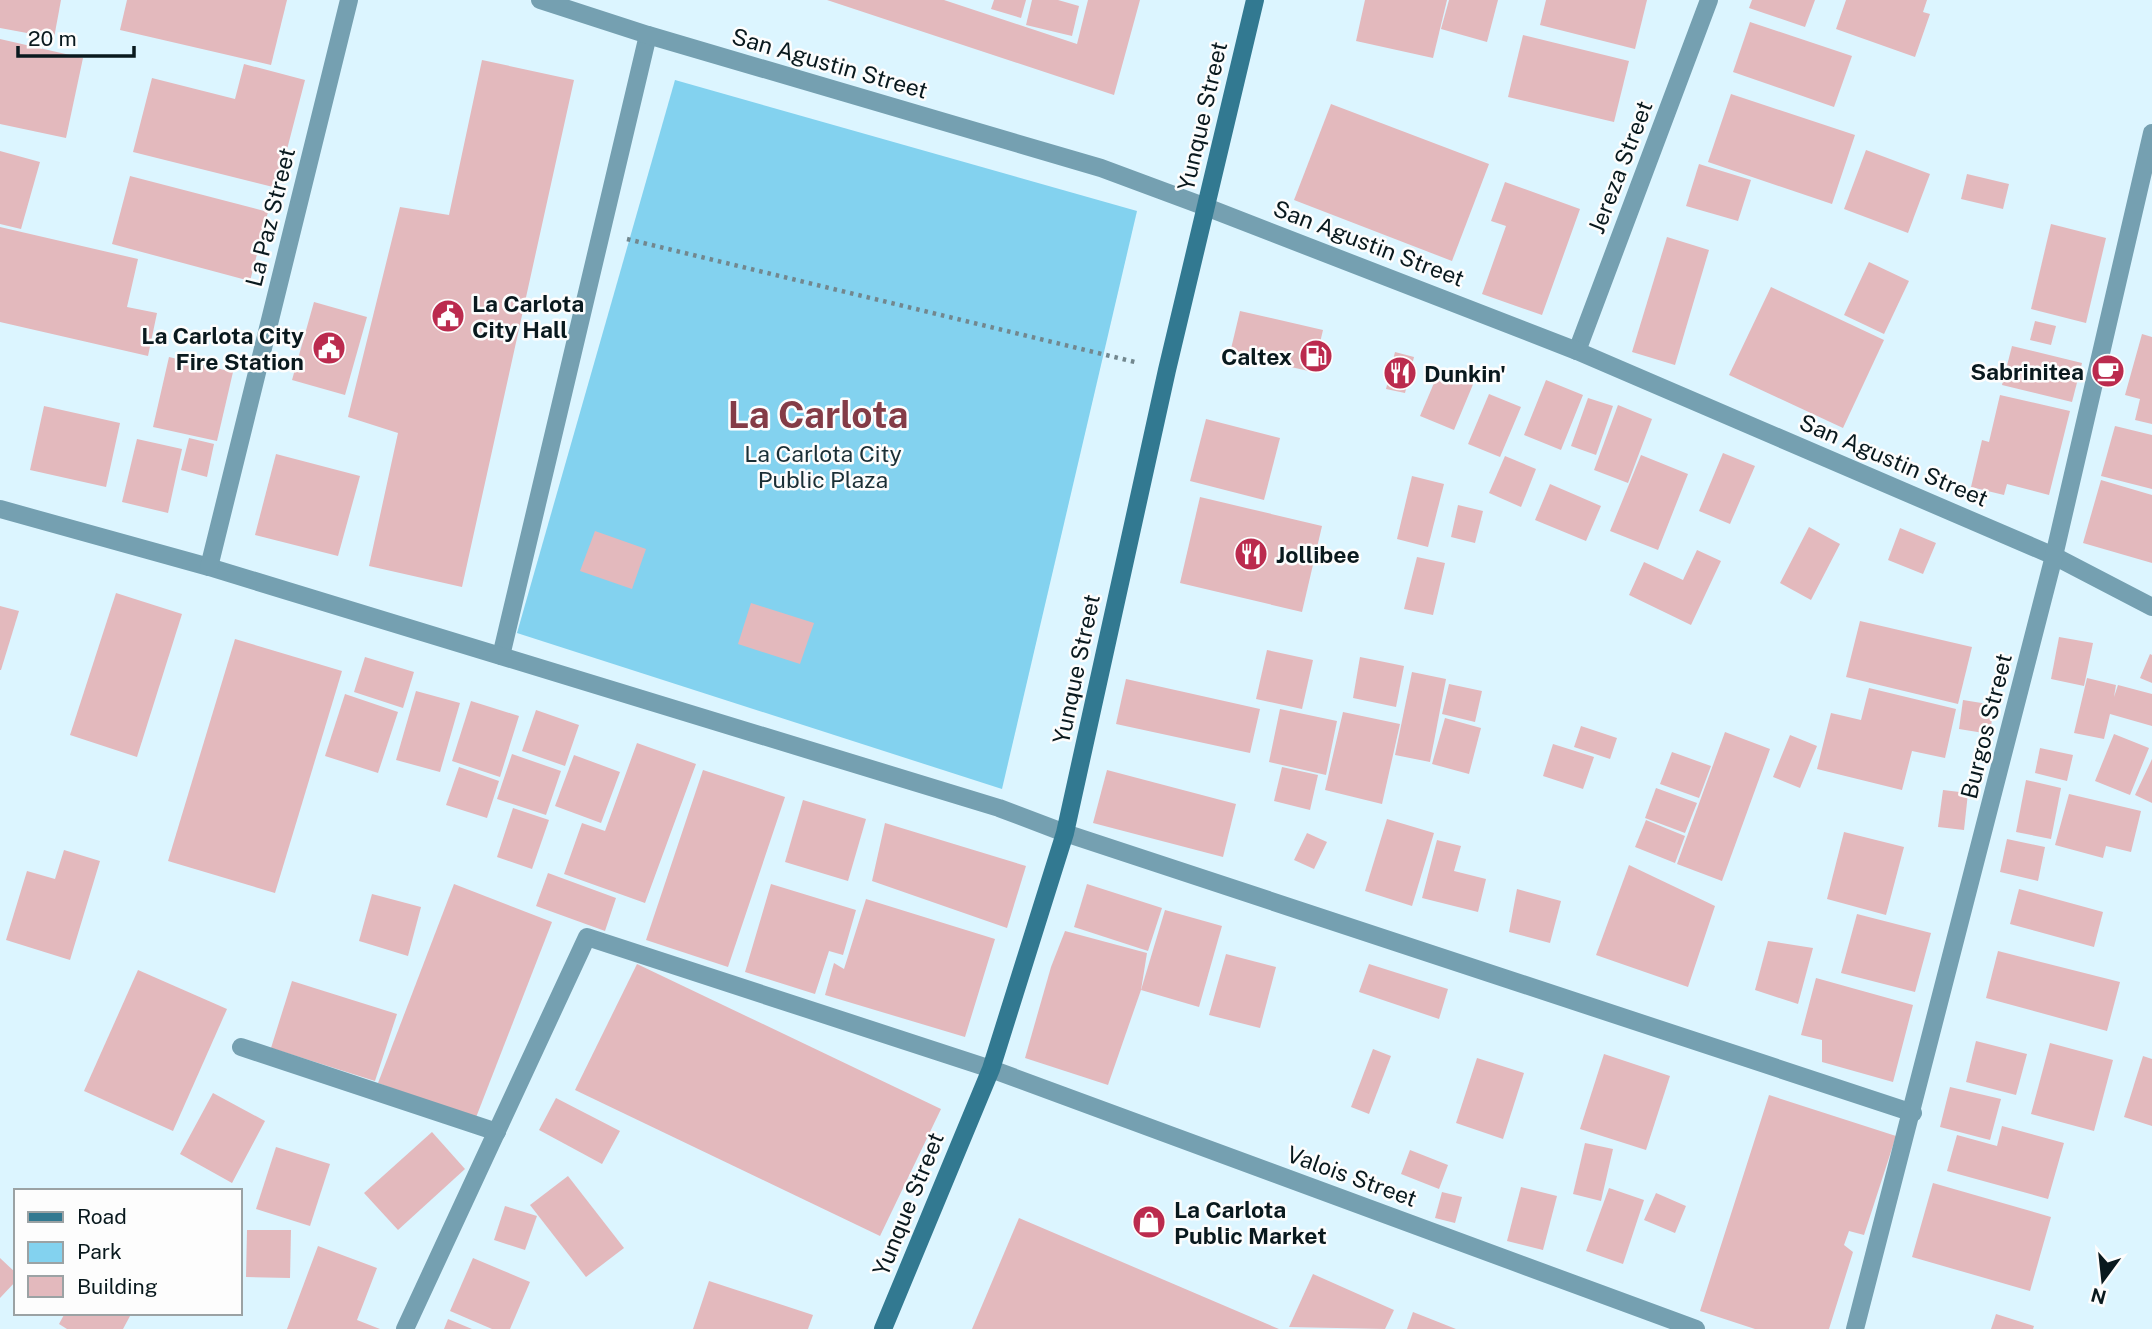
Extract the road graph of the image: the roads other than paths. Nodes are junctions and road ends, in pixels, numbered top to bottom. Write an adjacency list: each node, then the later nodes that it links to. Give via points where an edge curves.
1 (349, 0): 11 (street, La Paz Street)
2 (540, 0): 5 (street, San Agustin Street)
3 (1255, 0): 7 (main road, Yunque Street)
4 (1709, 0): 8 (street, Jereza Street)
5 (648, 35): 7 (street, San Agustin Street, via 1101,169); 13 (street)
6 (2152, 133): 10 (street, Burgos Street)
7 (1206, 207): 8 (street, San Agustin Street); 14 (main road, Yunque Street)
8 (1577, 351): 10 (street, San Agustin Street)
9 (0, 509): 11 (street)
10 (2054, 556): 12 (street, San Agustin Street); 17 (street, Burgos Street)
11 (209, 567): 13 (street)
12 (2152, 607)
13 (500, 656): 14 (street, via 999,808)
14 (1065, 833): 16 (main road, Yunque Street); 17 (street)
15 (241, 1047): 18 (street)
16 (991, 1069): 18 (street, Valois Street, via 587,937); 20 (main road, Yunque Street); 21 (street, Valois Street)
17 (1913, 1113): 22 (street, Burgos Street)
18 (498, 1132): 19 (street)
19 (405, 1329)
20 (883, 1329)
21 (1696, 1329)
22 (1855, 1329)

